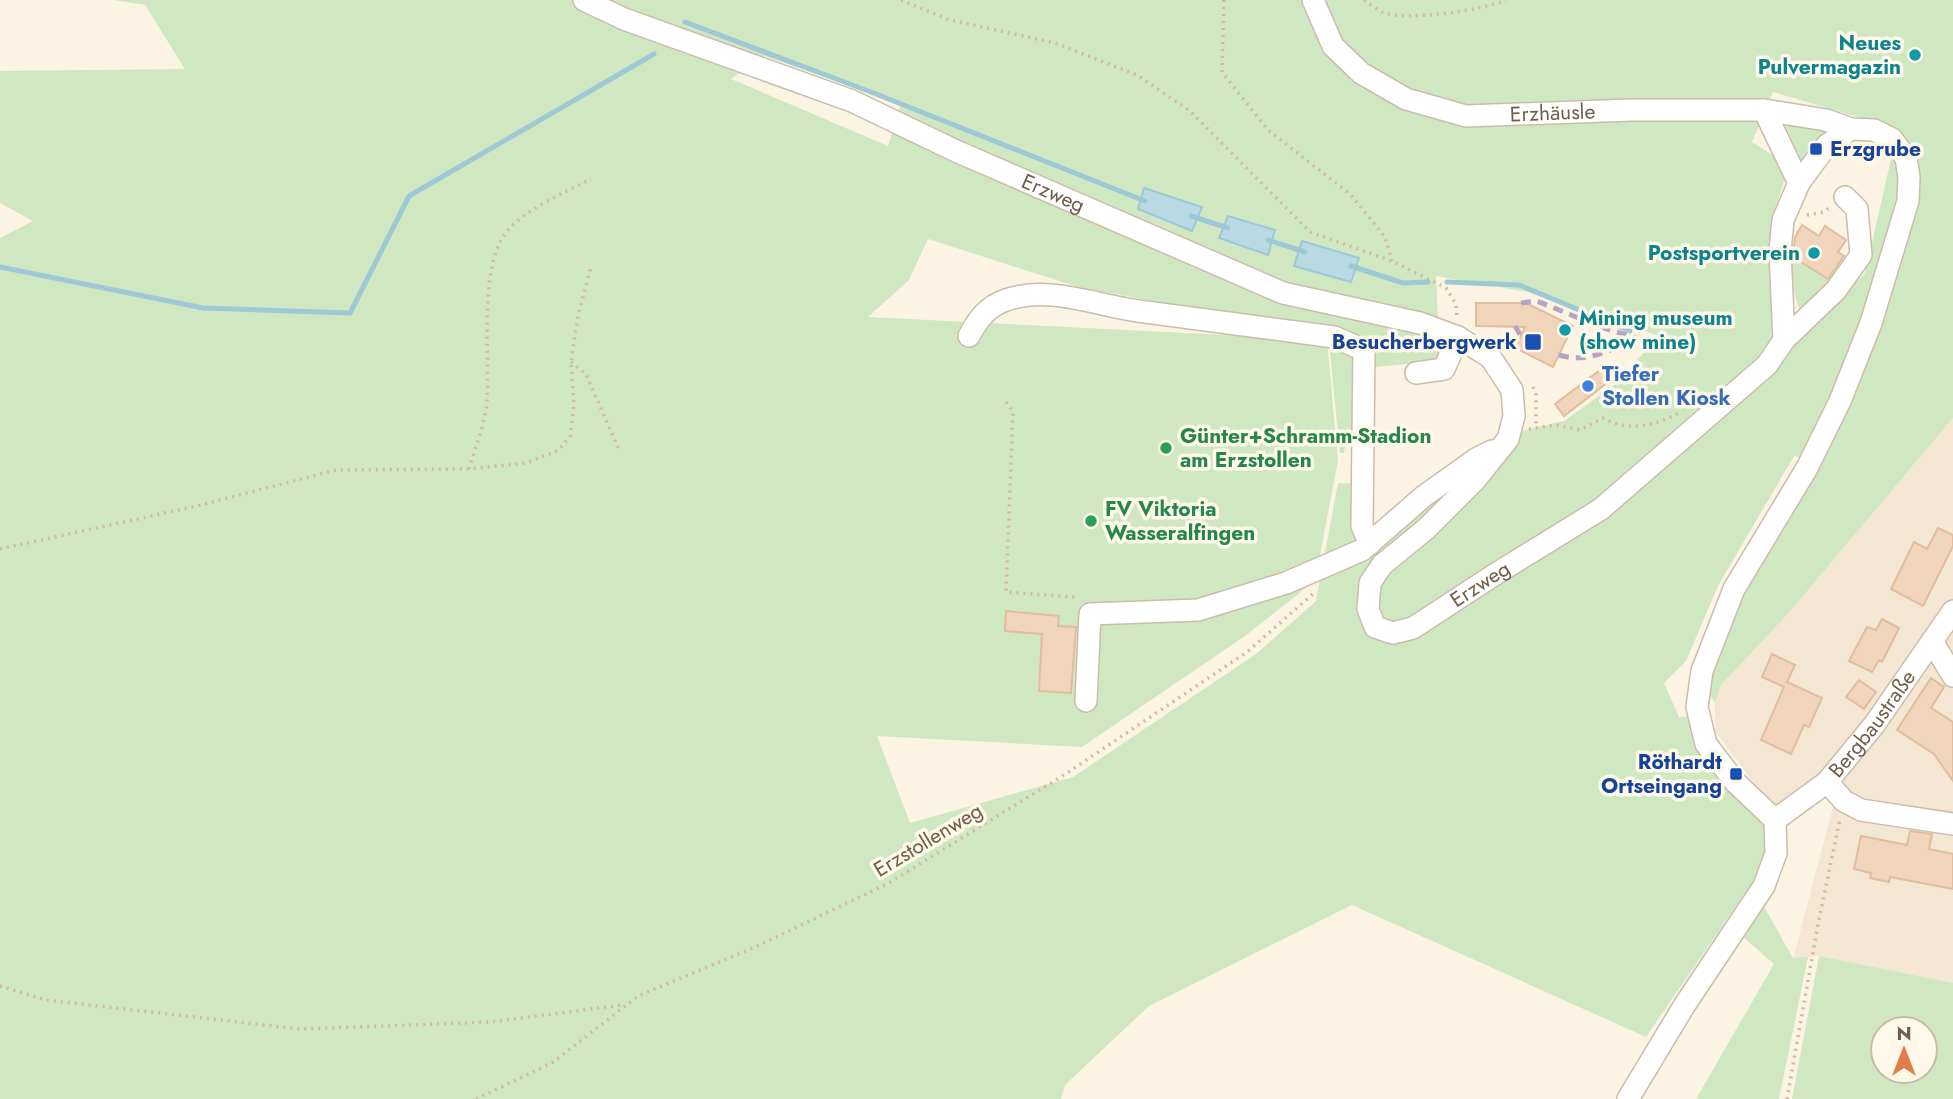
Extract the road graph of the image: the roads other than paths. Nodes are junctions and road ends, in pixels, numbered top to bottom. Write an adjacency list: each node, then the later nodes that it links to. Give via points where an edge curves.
1 (584, 0): 8 (street, Erzweg, via 624,19 852,101 1283,293 1420,323)
2 (1313, 0): 3 (street, Erzhäusle, via 1333,46 1361,73 1406,100 1466,116)
3 (1764, 110): 4 (street, Erzhäusle); 5 (street)
4 (1851, 129): 5 (street, via 1827,145); 18 (street, via 1874,130 1892,139 1906,158 1908,201 1871,323 1840,401 1807,468 1734,589 1702,671 1697,707 1706,744 1735,782)
5 (1799, 183): 9 (street, via 1783,220 1780,251)
6 (1845, 197): 9 (street, Erzweg, via 1857,209 1861,255 1836,290)
7 (969, 336): 12 (street, via 990,307 1036,294 1334,337 1364,349 1362,526)
8 (1458, 337): 10 (street, via 1444,369); 11 (street, Erzweg, via 1492,358 1512,390 1514,416)
9 (1784, 340): 11 (street, Erzweg, via 1767,365 1601,509 1413,628 1393,633 1376,627 1368,609 1370,583 1382,565 1476,479)
10 (1416, 373)
11 (1500, 447): 12 (street, via 1424,496)
12 (1370, 544): 16 (street, via 1286,583 1198,610 1090,614)
13 (1953, 611): 14 (street, Bergbaustraße)
14 (1933, 641): 15 (street); 17 (street, Bergbaustraße)
15 (1953, 676)
16 (1086, 701)
17 (1827, 782): 18 (street, Bergbaustraße); 19 (street, via 1843,801 1861,810)
18 (1775, 820): 20 (street, via 1776,853 1764,886)
19 (1953, 824)
20 (1628, 1099)

